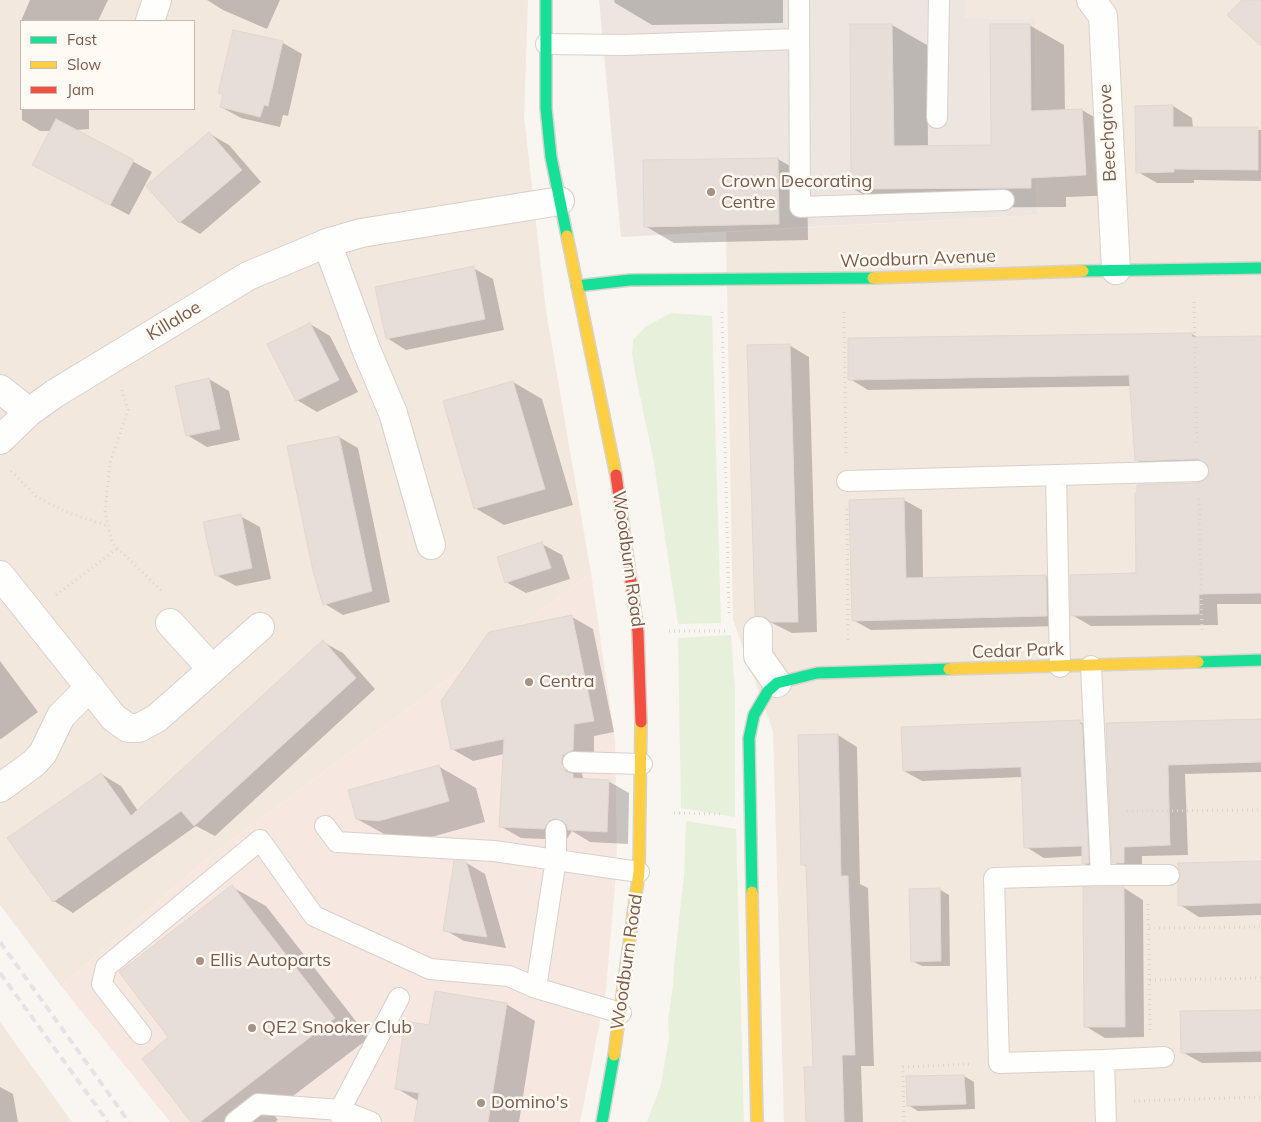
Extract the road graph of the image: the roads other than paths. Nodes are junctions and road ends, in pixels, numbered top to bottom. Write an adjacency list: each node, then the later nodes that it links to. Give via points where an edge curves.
1 (157, 0): 6 (street)
2 (546, 0): 8 (street, Woodburn Road)
3 (798, 0): 7 (lane)
4 (939, 0): 9 (lane)
5 (1091, 0): 14 (street, Beechgrove, via 1103,16)
6 (150, 20)
7 (798, 39): 8 (lane, via 624,45); 10 (lane, via 800,207)
8 (546, 44): 11 (street, Woodburn Road, via 546,108)
9 (937, 118)
10 (1004, 200)
11 (560, 201): 12 (street, Killaloe, via 360,233); 15 (street, Woodburn Road)
12 (327, 243): 17 (street, Killaloe, via 248,276); 22 (street, via 366,349 394,412)
13 (1261, 268): 14 (street, Woodburn Avenue)
14 (1116, 270): 15 (street, Woodburn Avenue, via 844,279 630,280)
15 (577, 286): 34 (street, Woodburn Road, via 621,498 638,632)
16 (0, 389): 17 (street)
17 (29, 412): 18 (street, Killaloe)
18 (3, 453)
19 (1198, 471): 20 (lane)
20 (1056, 475): 21 (lane); 29 (lane)
21 (847, 481)
22 (430, 545)
23 (0, 575): 32 (street)
24 (170, 622): 30 (street)
25 (260, 627): 30 (street)
26 (758, 630): 31 (street, via 758,656)
27 (1261, 660): 28 (street, Cedar Park)
28 (1091, 666): 29 (street, Cedar Park); 40 (lane)
29 (1060, 667): 31 (street, Cedar Park, via 817,673)
30 (212, 669): 32 (street, via 157,718 139,728 128,728 119,723)
31 (777, 683): 52 (street, via 760,702 750,726)
32 (90, 687): 35 (street, via 61,716 43,753)
33 (573, 762): 34 (lane)
34 (642, 764): 39 (street, Woodburn Road)
35 (0, 788)
36 (325, 826): 38 (lane, via 337,842 494,851)
37 (556, 830): 38 (lane)
38 (556, 859): 39 (lane); 42 (lane)
39 (639, 872): 44 (street, Woodburn Road)
40 (1101, 875): 41 (lane); 47 (lane, via 994,878 999,1063)
41 (1169, 875)
42 (536, 988): 44 (lane); 45 (lane, via 509,976 430,969 314,916 260,840 106,968 102,984)
43 (399, 998): 48 (lane)
44 (621, 1014): 51 (street, Woodburn Road)
45 (141, 1034)
46 (1157, 1057): 47 (lane)
47 (1104, 1060): 53 (lane)
48 (341, 1116): 49 (lane, via 258,1104); 50 (lane)
49 (235, 1122)
50 (371, 1122)
51 (602, 1122)
52 (757, 1122)
53 (1106, 1122)

